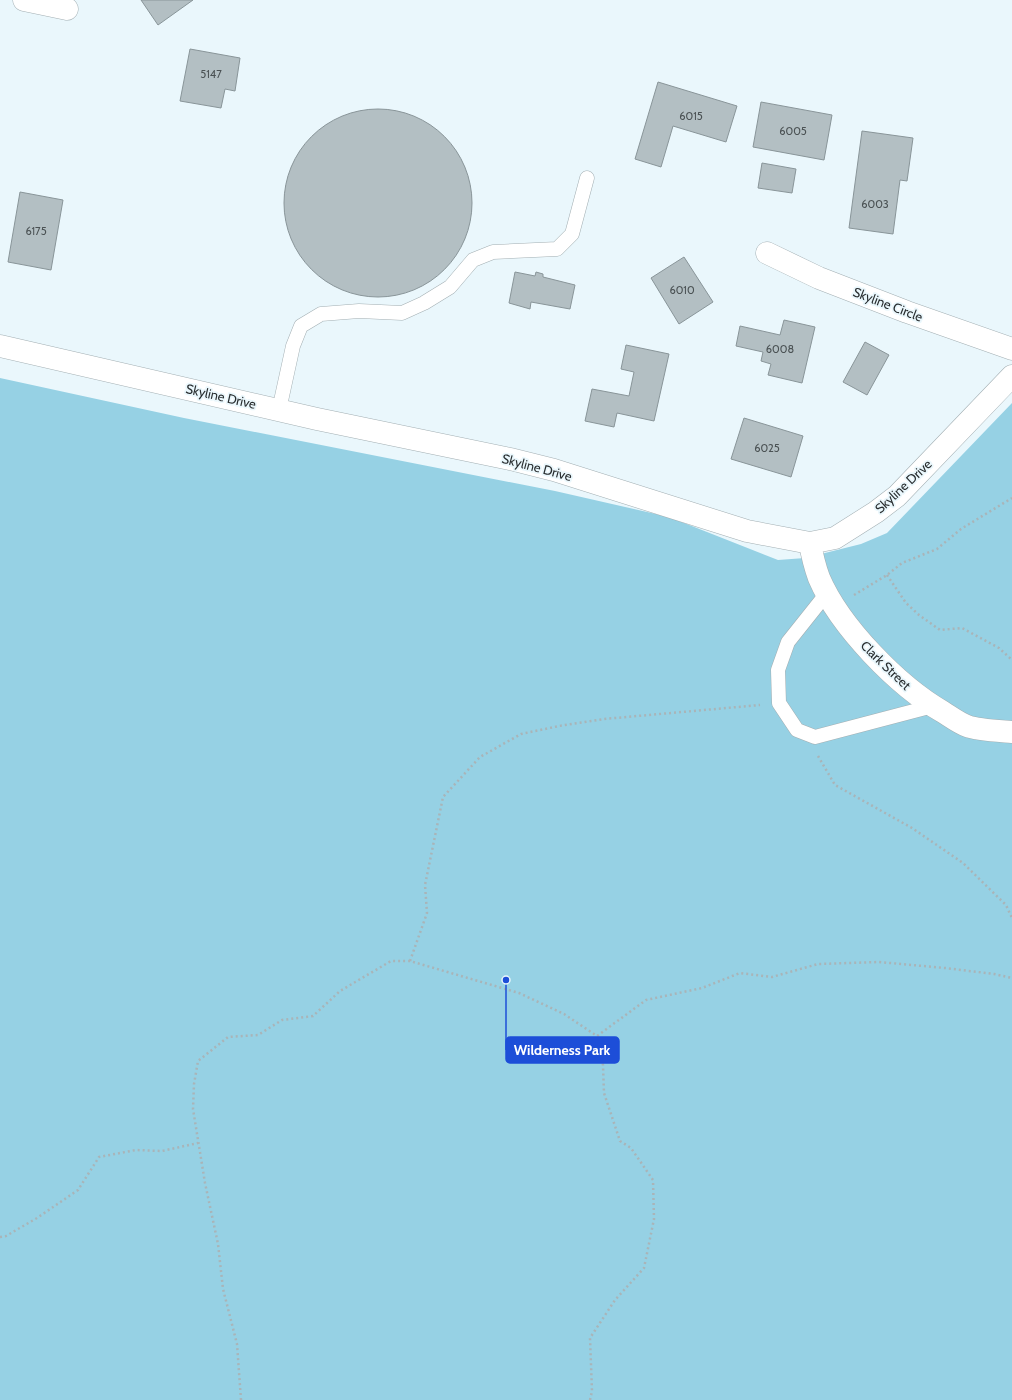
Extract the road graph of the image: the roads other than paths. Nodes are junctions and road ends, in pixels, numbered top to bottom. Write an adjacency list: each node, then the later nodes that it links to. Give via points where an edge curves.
1 (24, 0): 2 (street)
2 (67, 10)
3 (587, 178): 8 (lane, via 572,234 557,249 493,252 473,260 450,287 402,313 359,311 321,314 301,326 293,346)
4 (767, 252): 6 (street, Skyline Circle, via 819,278)
5 (0, 346): 8 (street, Skyline Drive)
6 (1012, 349)
7 (1012, 376): 9 (street, Skyline Drive, via 897,496 835,538)
8 (279, 410): 9 (street, Skyline Drive, via 554,470 747,532)
9 (810, 543): 10 (street, Clark Street, via 816,570)
10 (831, 600): 11 (street, Clark Street, via 851,629 884,666 904,685); 11 (lane, via 788,642 778,670 779,703 797,730 815,737)
11 (933, 706): 12 (street, Clark Street, via 967,726)
12 (1012, 732)

